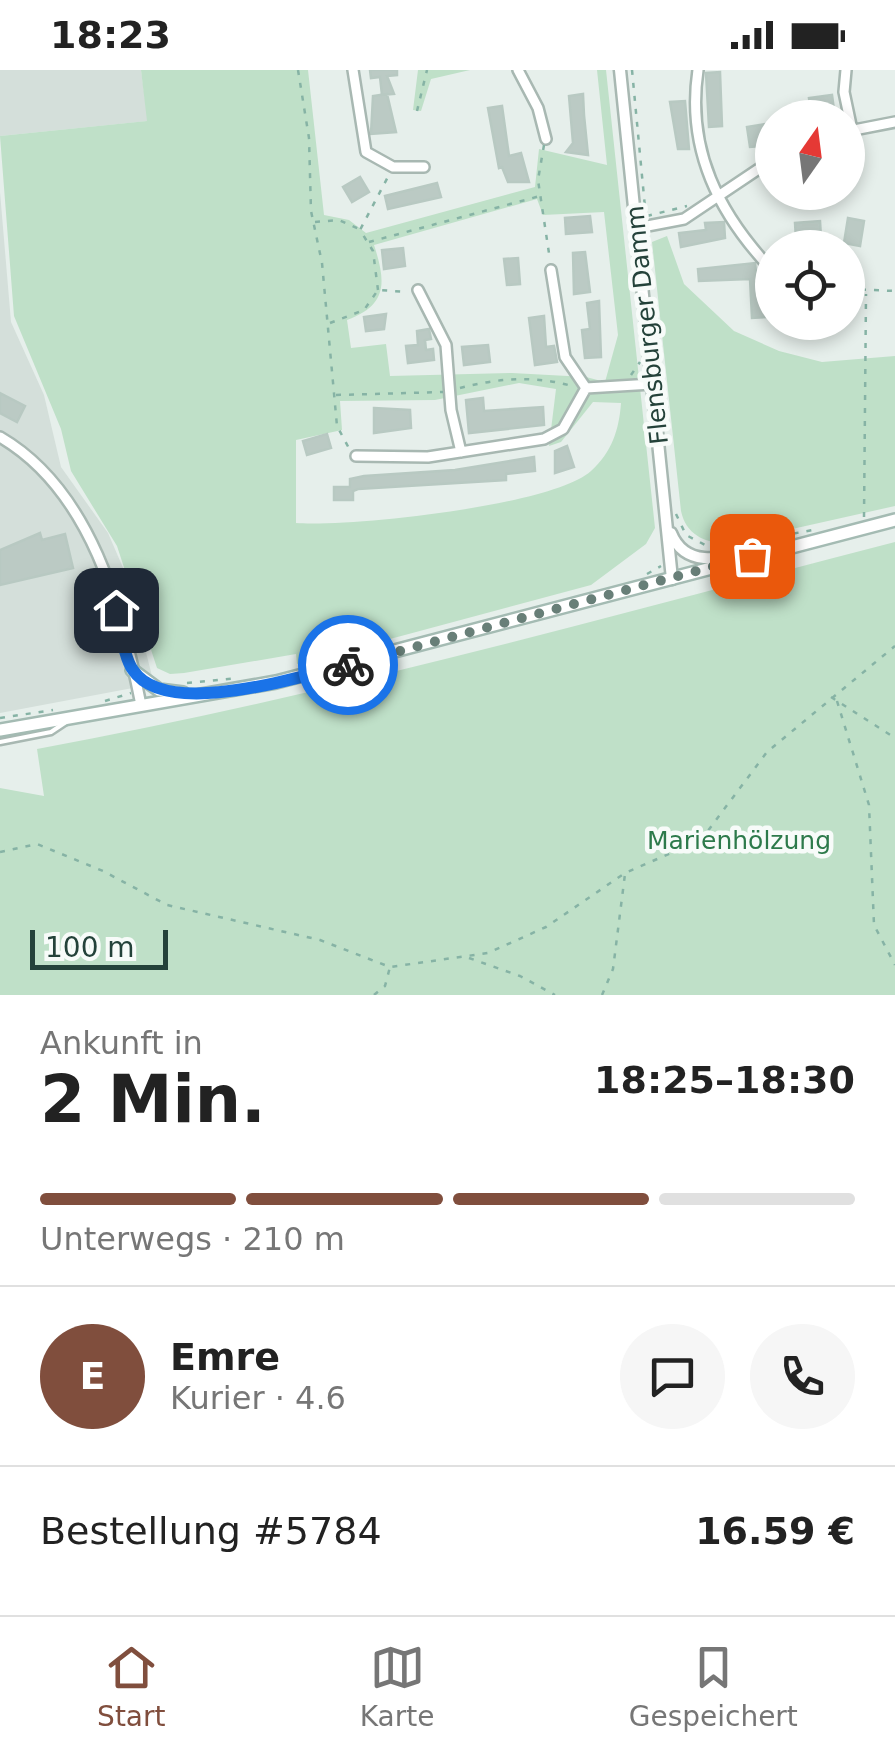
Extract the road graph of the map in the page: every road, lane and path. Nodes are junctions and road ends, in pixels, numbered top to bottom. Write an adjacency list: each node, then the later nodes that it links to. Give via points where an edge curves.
1 (298, 70): 22 (path)
2 (353, 70): 14 (street, via 366,152)
3 (427, 70): 10 (path)
4 (518, 70): 13 (street)
5 (620, 70): 23 (street, Flensburger Damm)
6 (632, 70): 19 (path)
7 (698, 70): 18 (street, via 698,130)
8 (846, 70): 9 (street)
9 (845, 100)
10 (418, 110)
11 (895, 122): 12 (street)
12 (865, 128)
13 (546, 139): 17 (path)
14 (393, 167): 15 (street); 24 (path)
15 (424, 167)
16 (755, 172): 18 (street)
17 (540, 196): 25 (path); 27 (path)
18 (717, 200): 23 (street, via 684,219); 26 (street)
19 (644, 202): 21 (path); 23 (path)
20 (696, 204): 21 (path)
21 (658, 211): 23 (path)
22 (314, 222): 24 (path, via 340,220); 32 (path)
23 (643, 224): 33 (street, Flensburger Damm)
24 (360, 230): 25 (path)
25 (370, 242): 28 (path)
26 (755, 248)
27 (551, 270): 34 (street, via 565,358)
28 (378, 290): 29 (path); 32 (path, via 364,310)
29 (418, 290): 35 (street, via 446,345)
30 (895, 291): 31 (path)
31 (866, 294): 42 (path)
32 (329, 324): 36 (path)
33 (652, 384): 34 (street); 43 (street, Flensburger Damm)
34 (586, 388): 35 (path, via 506,379); 38 (street, via 558,433)
35 (449, 392): 36 (path); 38 (street)
36 (336, 395): 39 (path, via 337,426)
37 (0, 437): 52 (street, via 51,480 80,518 109,585)
38 (461, 452): 39 (street)
39 (356, 456)
40 (672, 498): 47 (path, via 686,535)
41 (895, 520): 42 (main road)
42 (867, 521): 46 (main road)
43 (667, 523): 46 (street, via 682,550 706,560); 48 (street, Flensburger Damm)
44 (822, 528): 45 (path)
45 (762, 540)
46 (794, 546): 50 (main road)
47 (719, 549)
48 (670, 564): 49 (path); 50 (street, Flensburger Damm)
49 (639, 579)
50 (672, 580): 55 (main road, via 276,682)
51 (895, 646): 56 (path)
52 (132, 670): 55 (main road, via 159,690); 57 (street)
53 (252, 678): 54 (path)
54 (172, 685)
55 (197, 694): 57 (main road)
56 (830, 696): 59 (path); 66 (path, via 767,752 701,840)
57 (140, 698): 58 (path); 60 (main road)
58 (103, 701)
59 (837, 701): 63 (path); 68 (path, via 869,805 874,925)
60 (70, 712): 61 (path); 62 (main road); 64 (lane, via 58,729)
61 (0, 718)
62 (0, 730)
63 (895, 738)
64 (0, 742)
65 (0, 852): 69 (path, via 37,844 167,905 320,940)
66 (625, 873): 67 (path, via 546,926); 72 (path, via 613,969)
67 (464, 957): 69 (path); 71 (path)
68 (895, 964)
69 (390, 967): 70 (path, via 385,986)
70 (374, 995)
71 (555, 995)
72 (602, 995)

